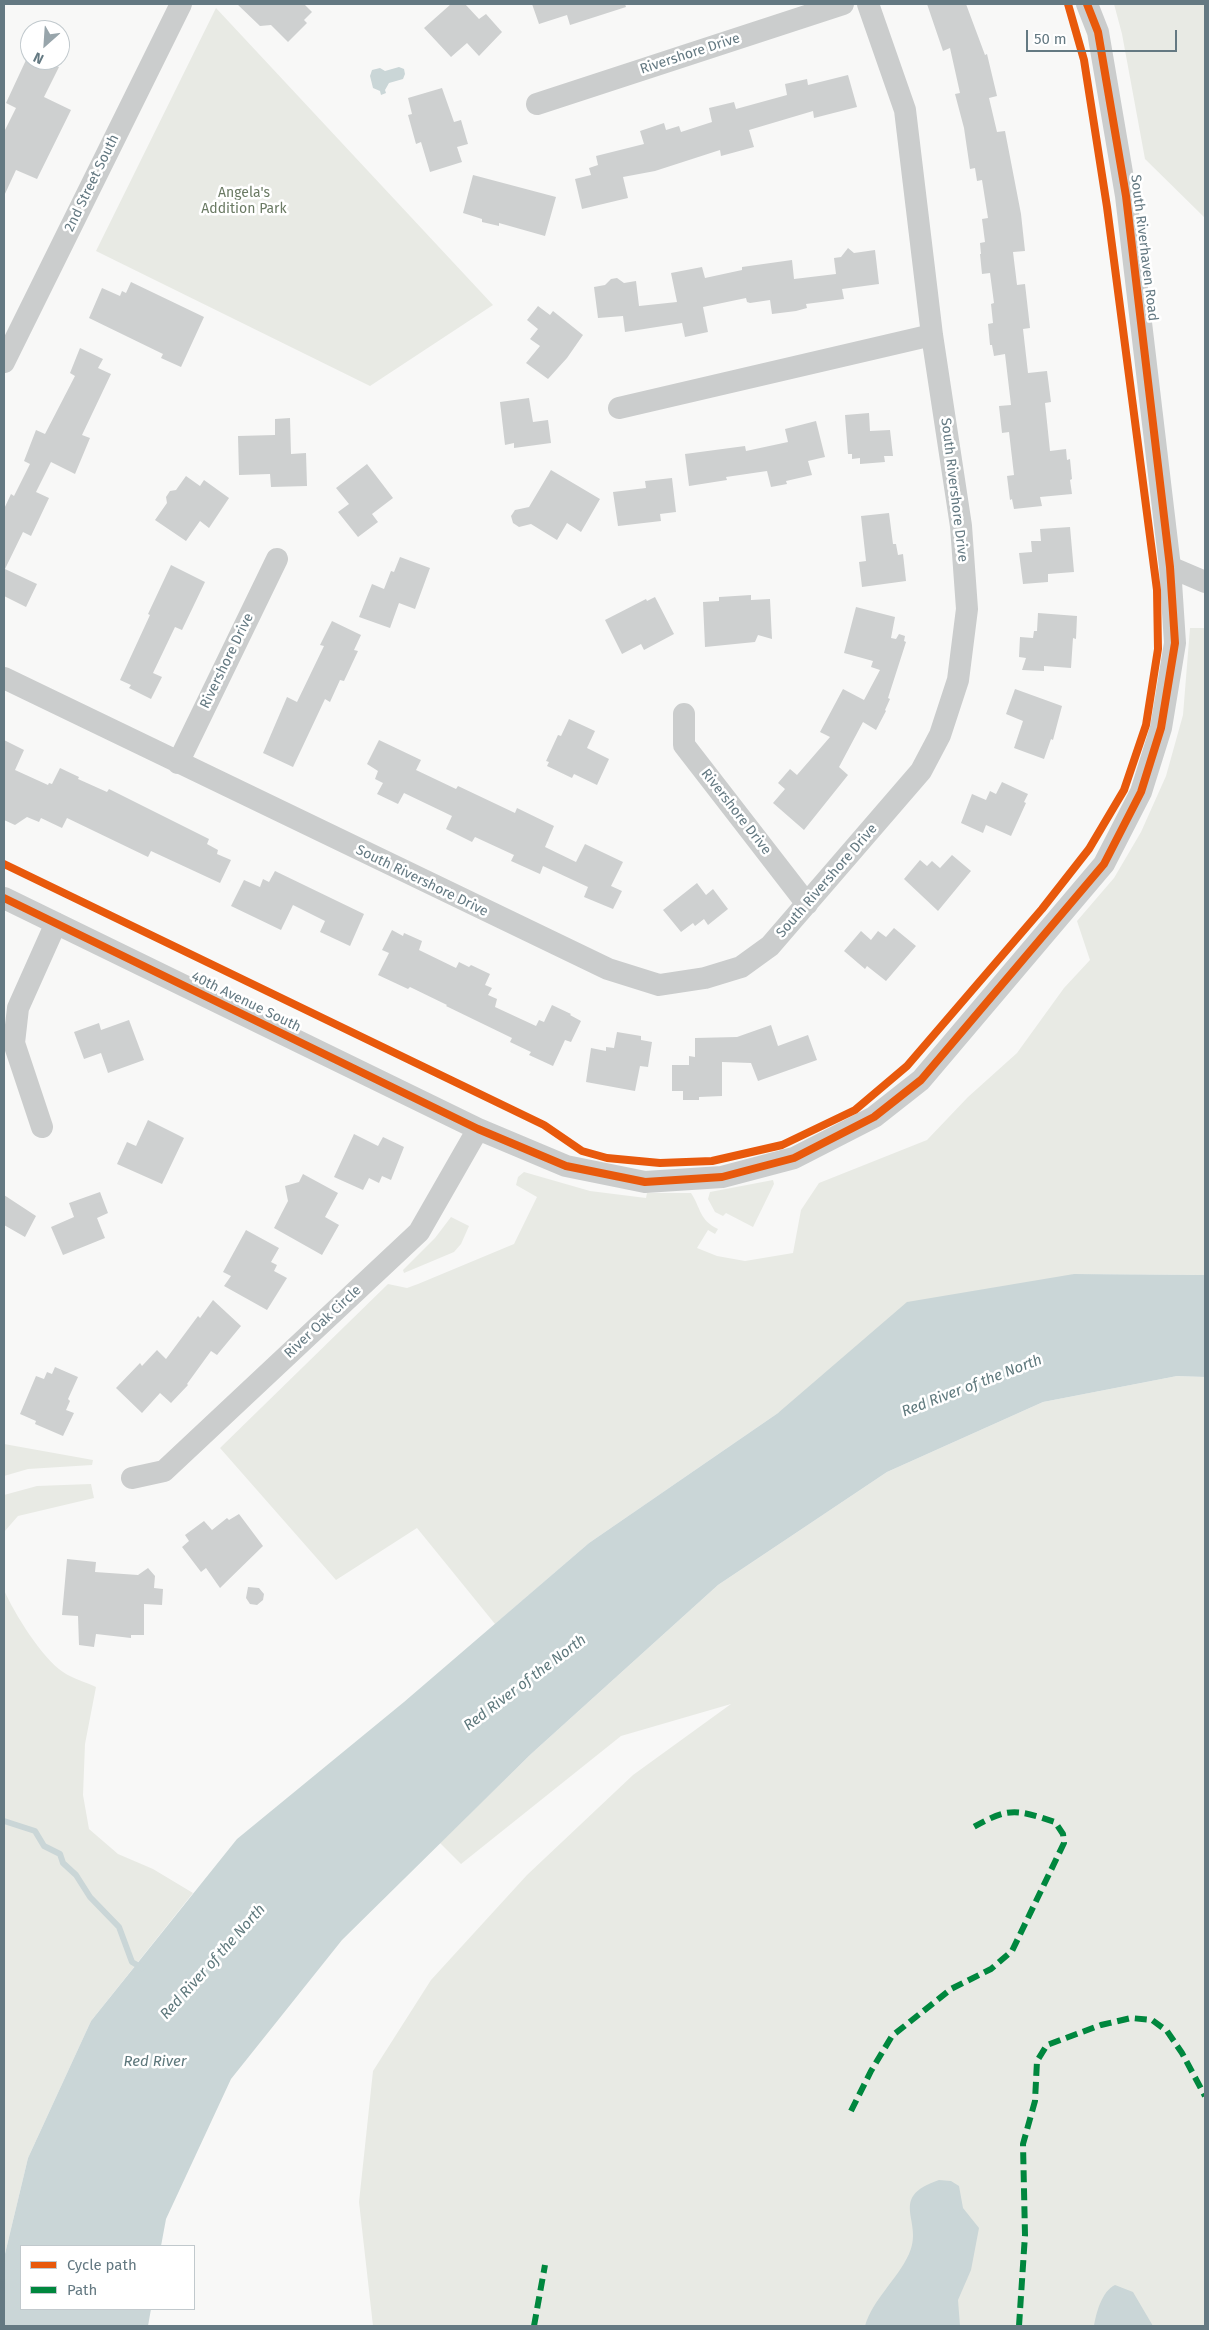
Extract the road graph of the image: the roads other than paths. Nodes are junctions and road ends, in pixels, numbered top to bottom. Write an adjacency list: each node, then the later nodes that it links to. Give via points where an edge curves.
1 (181, 4): 7 (street, 2nd Street South)
2 (843, 4): 5 (street, Rivershore Drive)
3 (868, 4): 6 (street, South Rivershore Drive, via 905,110)
4 (1087, 4): 10 (street, South Riverhaven Road, via 1098,32 1126,196)
5 (537, 104)
6 (932, 335): 8 (street); 16 (street, South Rivershore Drive, via 961,526 966,609 958,680 940,735 921,771)
7 (4, 362)
8 (619, 408)
9 (277, 559): 14 (street, Rivershore Drive)
10 (1170, 567): 11 (street); 19 (street, South Riverhaven Road, via 1176,643 1161,728 1141,792 1104,864 921,1080 874,1117 794,1158 722,1177 645,1182 566,1166)
11 (1205, 582)
12 (4, 678): 14 (street, South Rivershore Drive)
13 (684, 714): 16 (street, Rivershore Drive, via 684,745)
14 (178, 763): 16 (street, South Rivershore Drive, via 608,969 658,985 705,978 741,967 770,946)
15 (4, 898): 17 (street, 40th Avenue South)
16 (807, 904)
17 (56, 923): 18 (street, via 18,1008 14,1043); 19 (street, 40th Avenue South)
18 (42, 1127)
19 (478, 1129): 20 (street, River Oak Circle, via 419,1232 164,1471)
20 (132, 1478)

